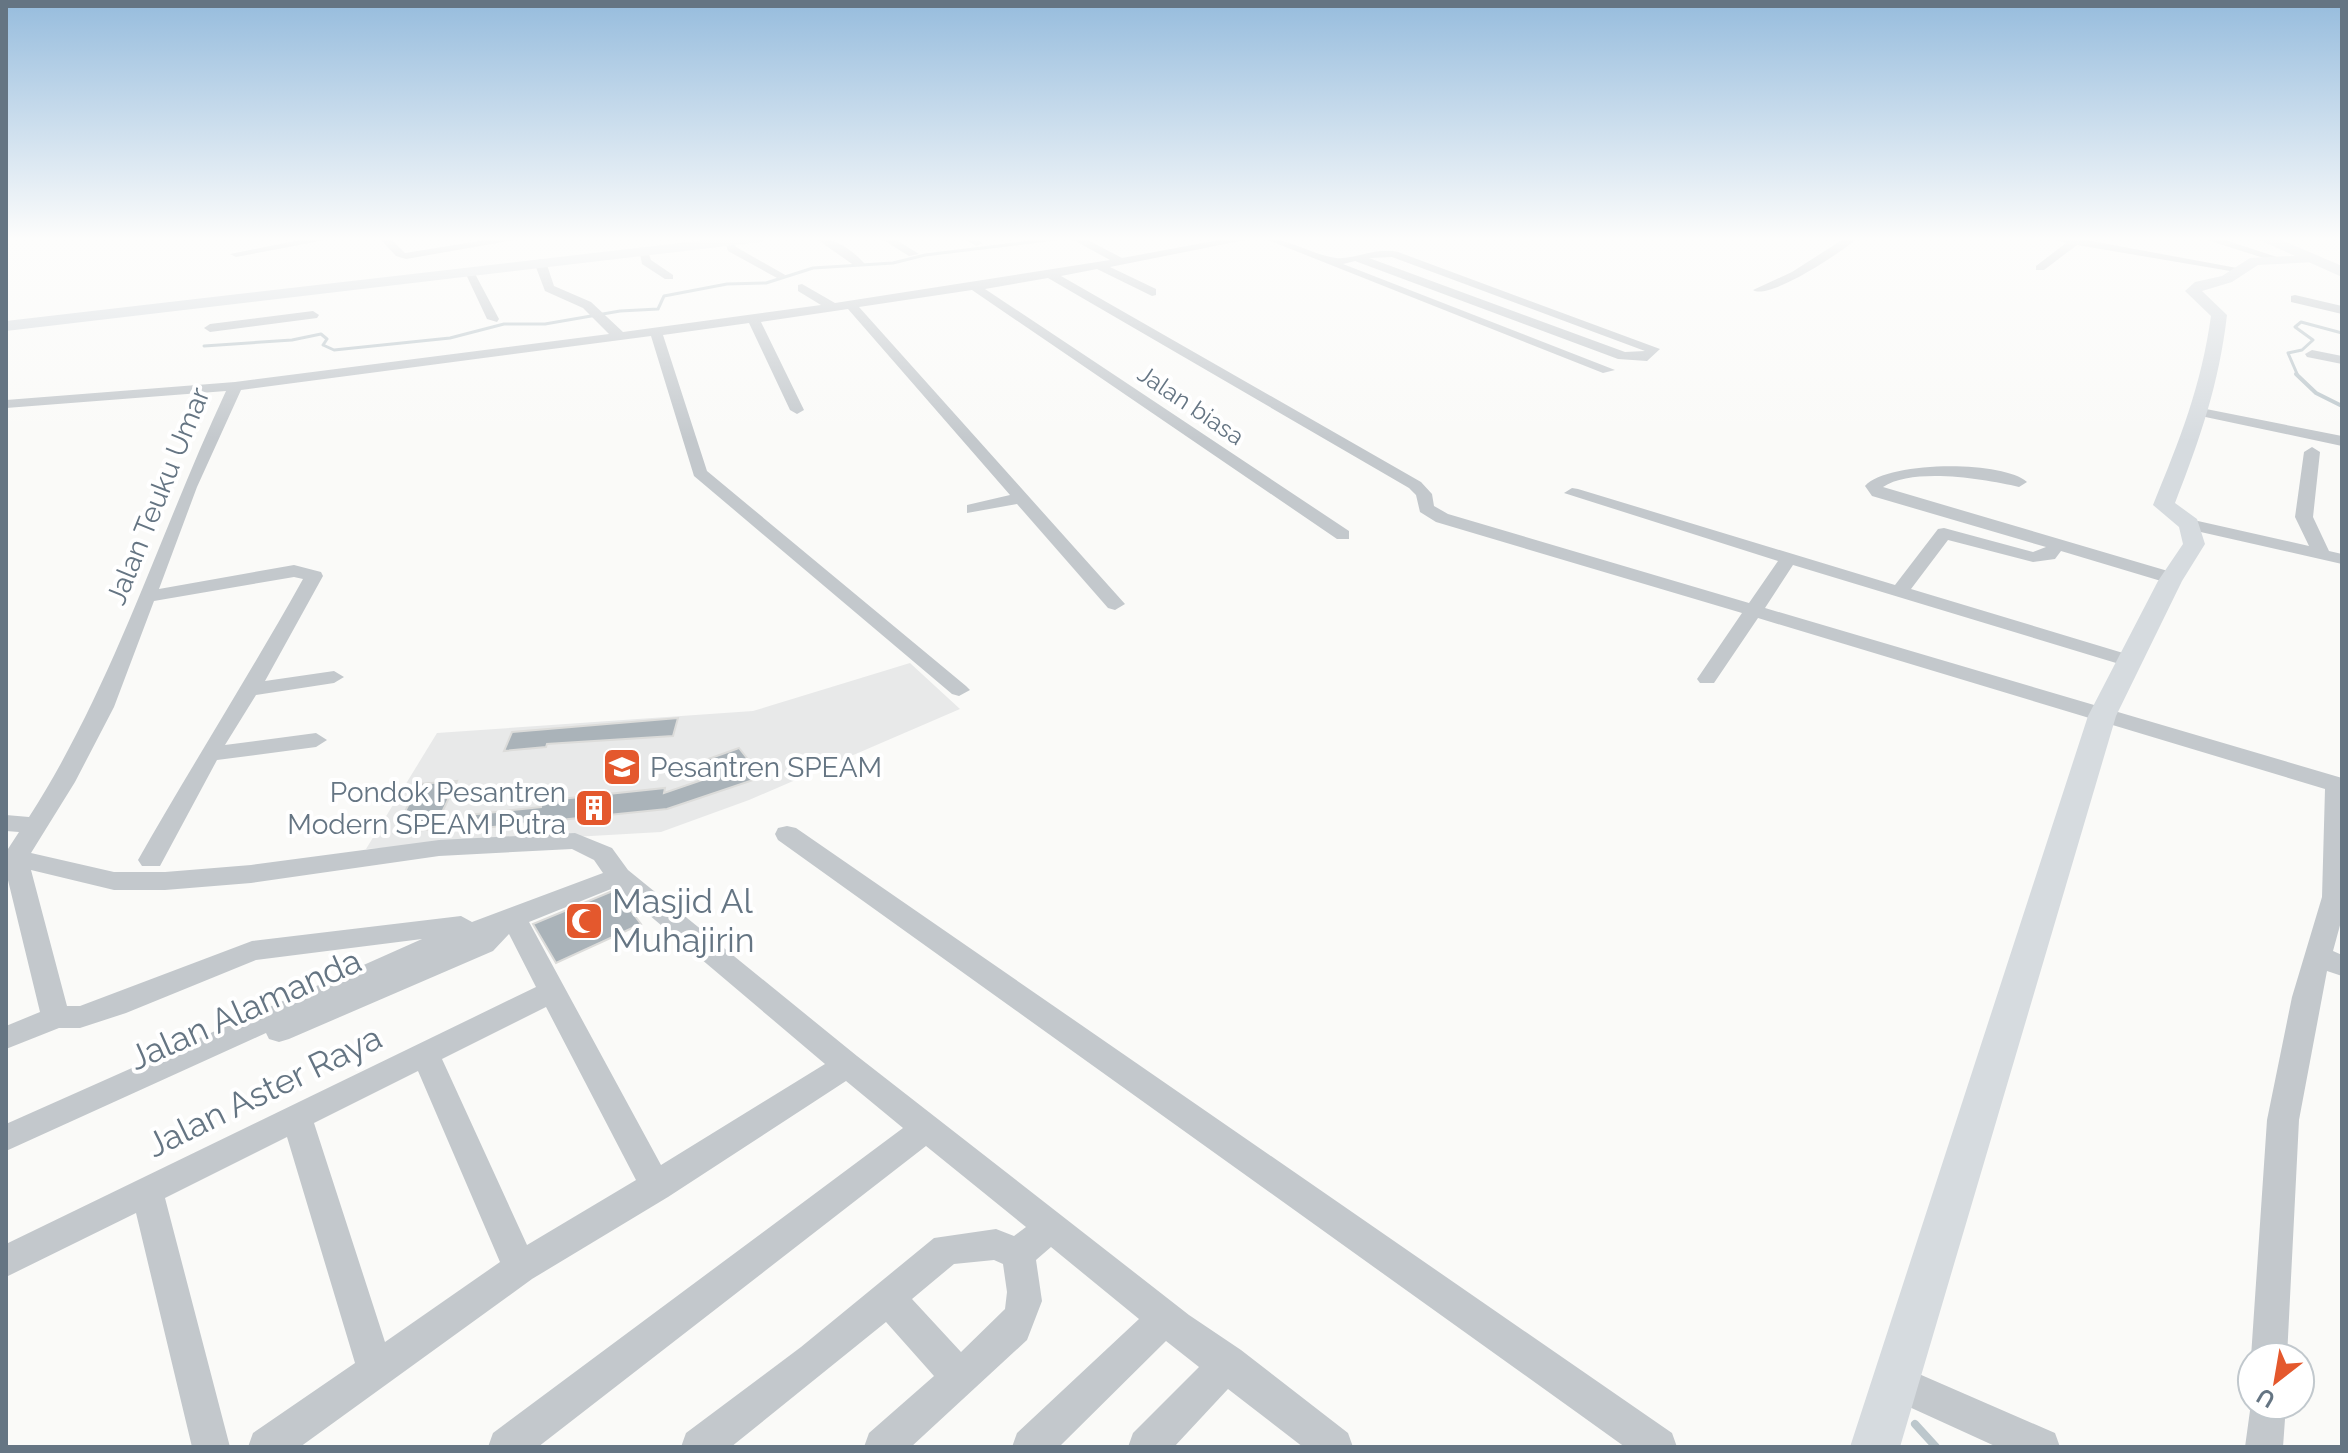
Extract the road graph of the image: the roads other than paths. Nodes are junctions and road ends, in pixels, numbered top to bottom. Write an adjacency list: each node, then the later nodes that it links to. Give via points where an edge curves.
1 (174, 306): 18 (main road)
2 (280, 306): 15 (street)
3 (486, 306): 16 (street)
4 (586, 306): 22 (street)
5 (841, 306): 17 (street, Jalan Teuku Umar); 34 (street)
6 (1002, 306): 37 (street, Jalan biasa)
7 (1104, 306): 46 (street, via 1415,485 1424,494 1426,508 1442,518)
8 (1436, 306): 19 (street)
9 (1489, 306): 14 (street)
10 (1538, 306): 12 (street)
11 (2209, 306): 29 (main road, via 2219,315)
12 (1550, 310): 14 (street); 14 (street, via 1642,342 1654,352 1631,358)
13 (313, 315): 15 (street)
14 (1522, 318): 19 (street)
15 (271, 319): 20 (street)
16 (493, 319)
17 (753, 319): 21 (street, Jalan Teuku Umar); 28 (street)
18 (6, 326)
19 (1490, 326): 25 (street)
20 (210, 328)
21 (656, 332): 22 (street, Jalan Teuku Umar); 51 (street, via 700,473)
22 (619, 336): 26 (street, Jalan Teuku Umar)
23 (2312, 354): 24 (street)
24 (2342, 360)
25 (1608, 370)
26 (235, 386): 27 (street); 44 (street, Jalan Teuku Umar, via 189,487)
27 (6, 404)
28 (797, 410)
29 (2201, 412): 30 (street); 36 (main road, via 2164,500)
30 (2342, 441)
31 (2312, 452): 40 (street, via 2304,517)
32 (2019, 482): 38 (street, via 1960,471 1884,479 1873,486 1878,492)
33 (1572, 493): 39 (street)
34 (1021, 498): 35 (street); 45 (street)
35 (973, 509)
36 (2189, 524): 40 (street); 42 (main road, via 2192,551)
37 (1343, 535)
38 (2057, 544): 42 (street); 43 (street, via 2049,555 2033,557 1944,533)
39 (1790, 556): 43 (street); 46 (street)
40 (2323, 556): 41 (street)
41 (2342, 559)
42 (2171, 578): 47 (main road)
43 (1901, 590): 47 (street)
44 (149, 596): 50 (street, via 294,571 314,576); 57 (street, Jalan Teuku Umar, via 103,707)
45 (1115, 604)
46 (1753, 609): 49 (street); 52 (street)
47 (2126, 660): 52 (main road)
48 (334, 677): 50 (street)
49 (1707, 679)
50 (249, 690): 54 (street)
51 (959, 690)
52 (2102, 716): 55 (street); 86 (main road)
53 (316, 740): 54 (street)
54 (209, 754): 60 (street)
55 (2339, 785): 62 (street)
56 (6, 823): 57 (street)
57 (34, 825): 59 (street, Jalan Teuku Umar)
58 (787, 834): 96 (street)
59 (11, 860): 61 (street, via 114,881 165,881 439,848 575,841 603,854); 66 (street)
60 (151, 860)
61 (619, 876): 63 (street); 69 (street)
62 (2339, 898): 64 (street)
63 (499, 926): 65 (street); 66 (street, via 271,946 208,965 80,1017); 72 (street, Jalan Alamanda, via 443,941); 73 (street, Jalan Alamanda)
64 (2330, 961): 82 (street, via 2306,997 2283,1120)
65 (555, 990): 68 (street, Jalan Aster Raya); 74 (street)
66 (56, 1017): 67 (street)
67 (6, 1038)
68 (425, 1054): 70 (street, Jalan Aster Raya); 79 (street)
69 (846, 1064): 71 (street); 74 (street)
70 (297, 1117): 75 (street, Jalan Aster Raya); 84 (street)
71 (926, 1128): 76 (street); 90 (street)
72 (6, 1138)
73 (6, 1154)
74 (656, 1187): 79 (street)
75 (147, 1191): 78 (street, Jalan Aster Raya); 88 (street)
76 (1051, 1227): 77 (street); 81 (street)
77 (1017, 1254): 80 (street, via 996,1244 946,1249); 85 (street, via 1027,1293 1024,1313)
78 (6, 1261)
79 (520, 1268): 84 (street)
80 (887, 1297): 85 (street); 91 (street)
81 (1165, 1318): 83 (street); 93 (street)
82 (2270, 1341)
83 (1228, 1363): 94 (street); 95 (street)
84 (376, 1371): 89 (street)
85 (960, 1377): 92 (street)
86 (1896, 1382): 97 (main road); 98 (street)
87 (2266, 1421): 99 (street)
88 (211, 1447)
89 (267, 1447)
90 (507, 1447)
91 (700, 1447)
92 (883, 1447)
93 (1031, 1447)
94 (1147, 1447)
95 (1334, 1447)
96 (1658, 1447)
97 (1875, 1447)
98 (2041, 1447)
99 (2264, 1447)

